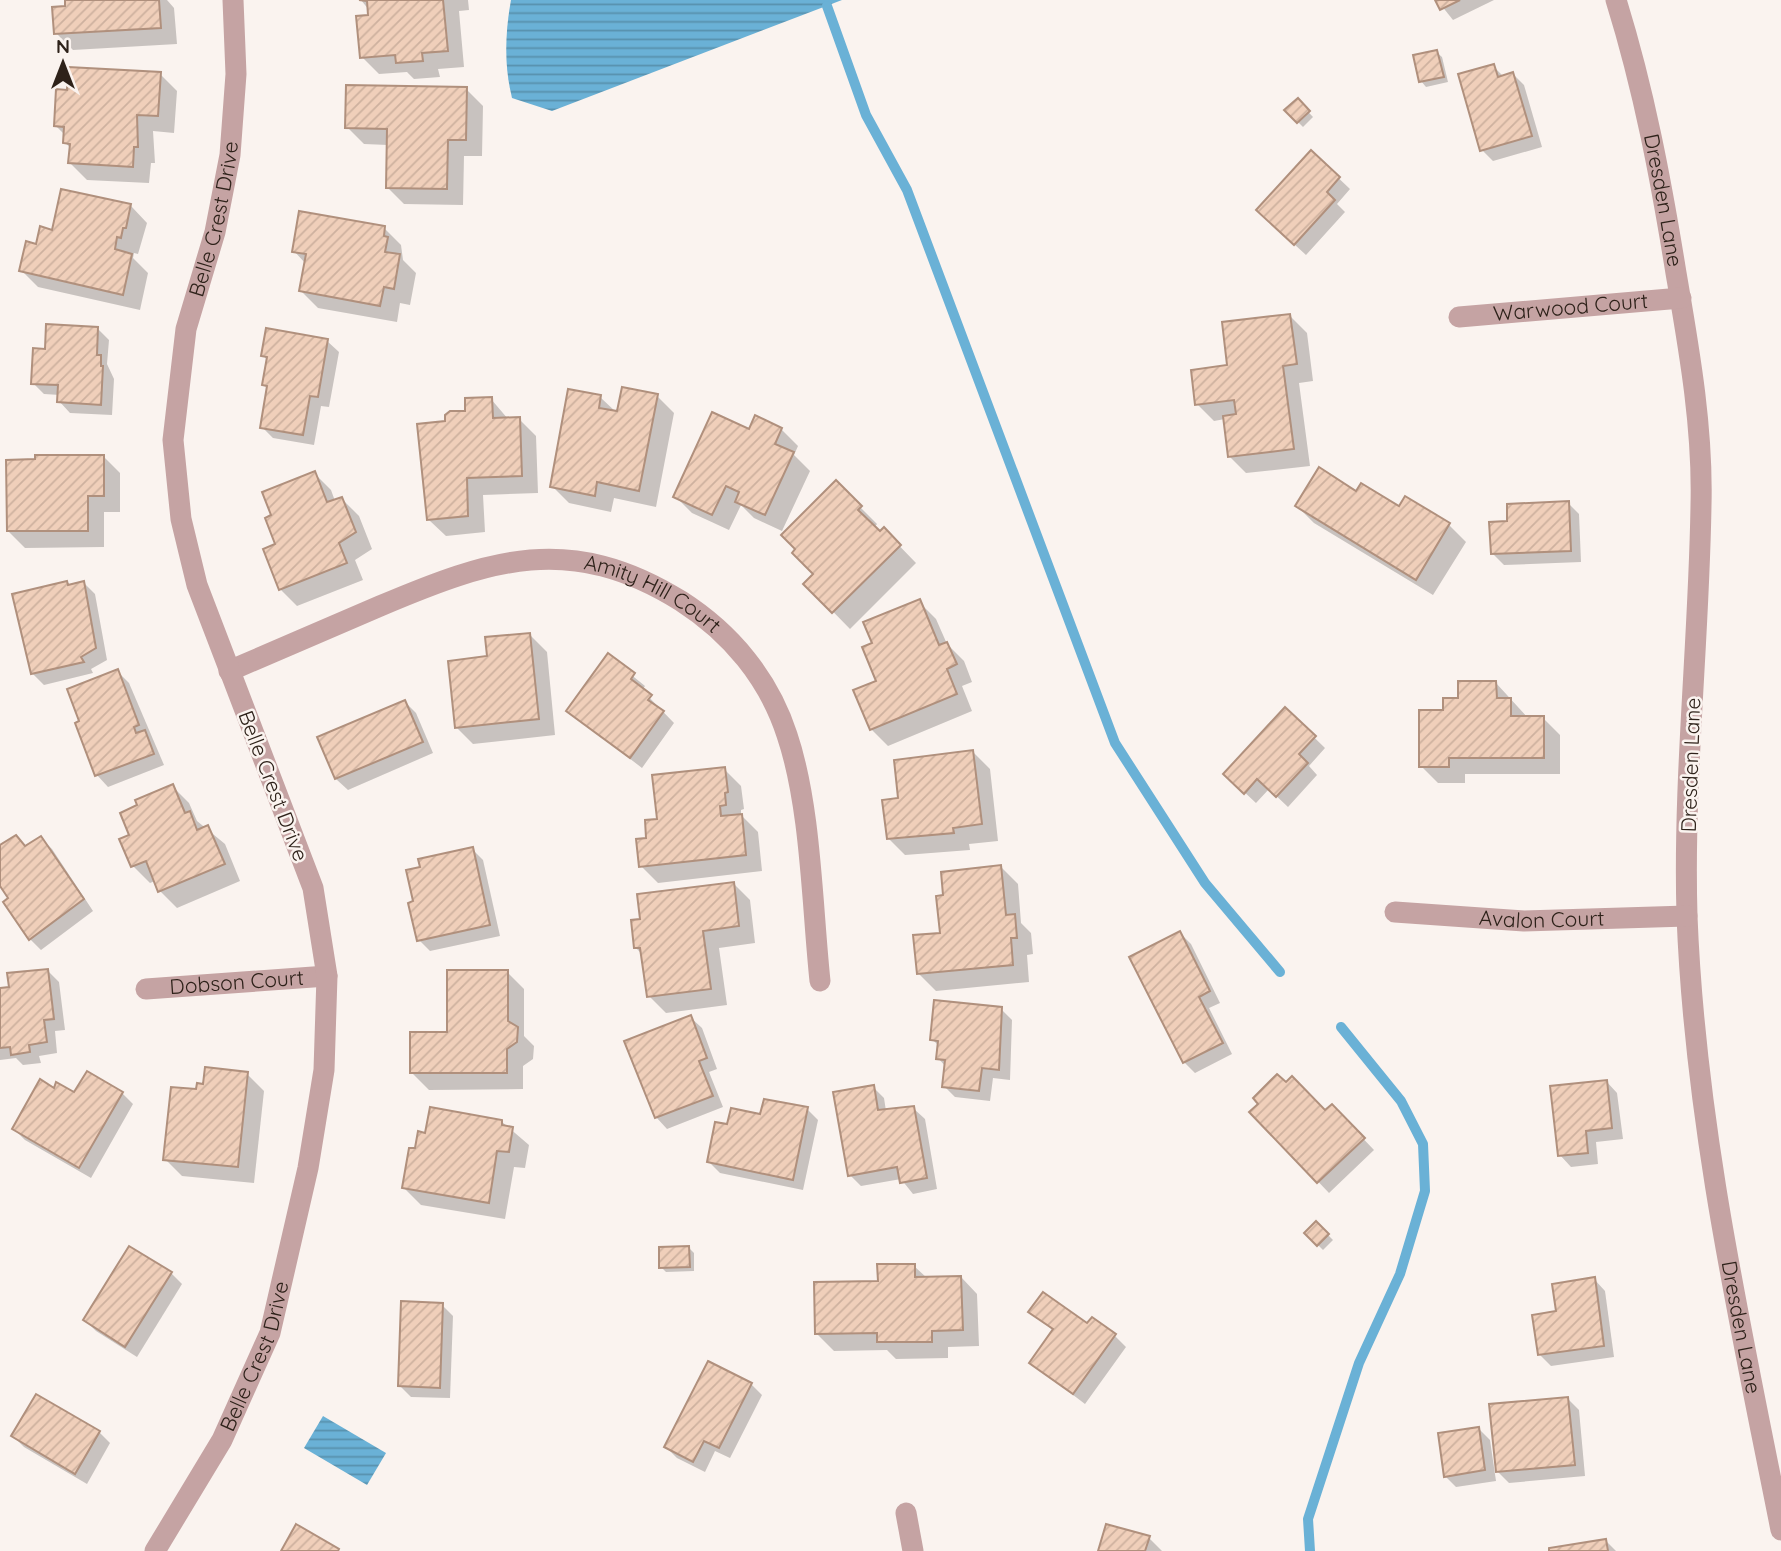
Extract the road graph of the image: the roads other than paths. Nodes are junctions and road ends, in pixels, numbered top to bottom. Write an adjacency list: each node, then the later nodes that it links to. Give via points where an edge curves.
1 (233, 0): 5 (street, Belle Crest Drive, via 236,74 230,155 215,232 186,329 173,440 184,532 197,585)
2 (1616, 0): 3 (street, Dresden Lane, via 1641,85)
3 (1681, 298): 4 (street, Warwood Court); 7 (street, Dresden Lane, via 1695,397 1701,501)
4 (1459, 317)
5 (229, 671): 8 (street, Belle Crest Drive, via 313,888); 9 (street, Amity Hill Court, via 448,578 492,564 576,560 617,569 660,588 697,611 734,643 771,693 800,781)
6 (1395, 912): 7 (street, Avalon Court, via 1524,920)
7 (1687, 916): 12 (street, Dresden Lane, via 1712,1159)
8 (327, 976): 10 (street, Dobson Court); 13 (street, Belle Crest Drive, via 324,1070 305,1181 270,1332 222,1440)
9 (820, 981)
10 (146, 989)
11 (906, 1513): 14 (street)
12 (1781, 1530)
13 (155, 1551)
14 (913, 1551)

